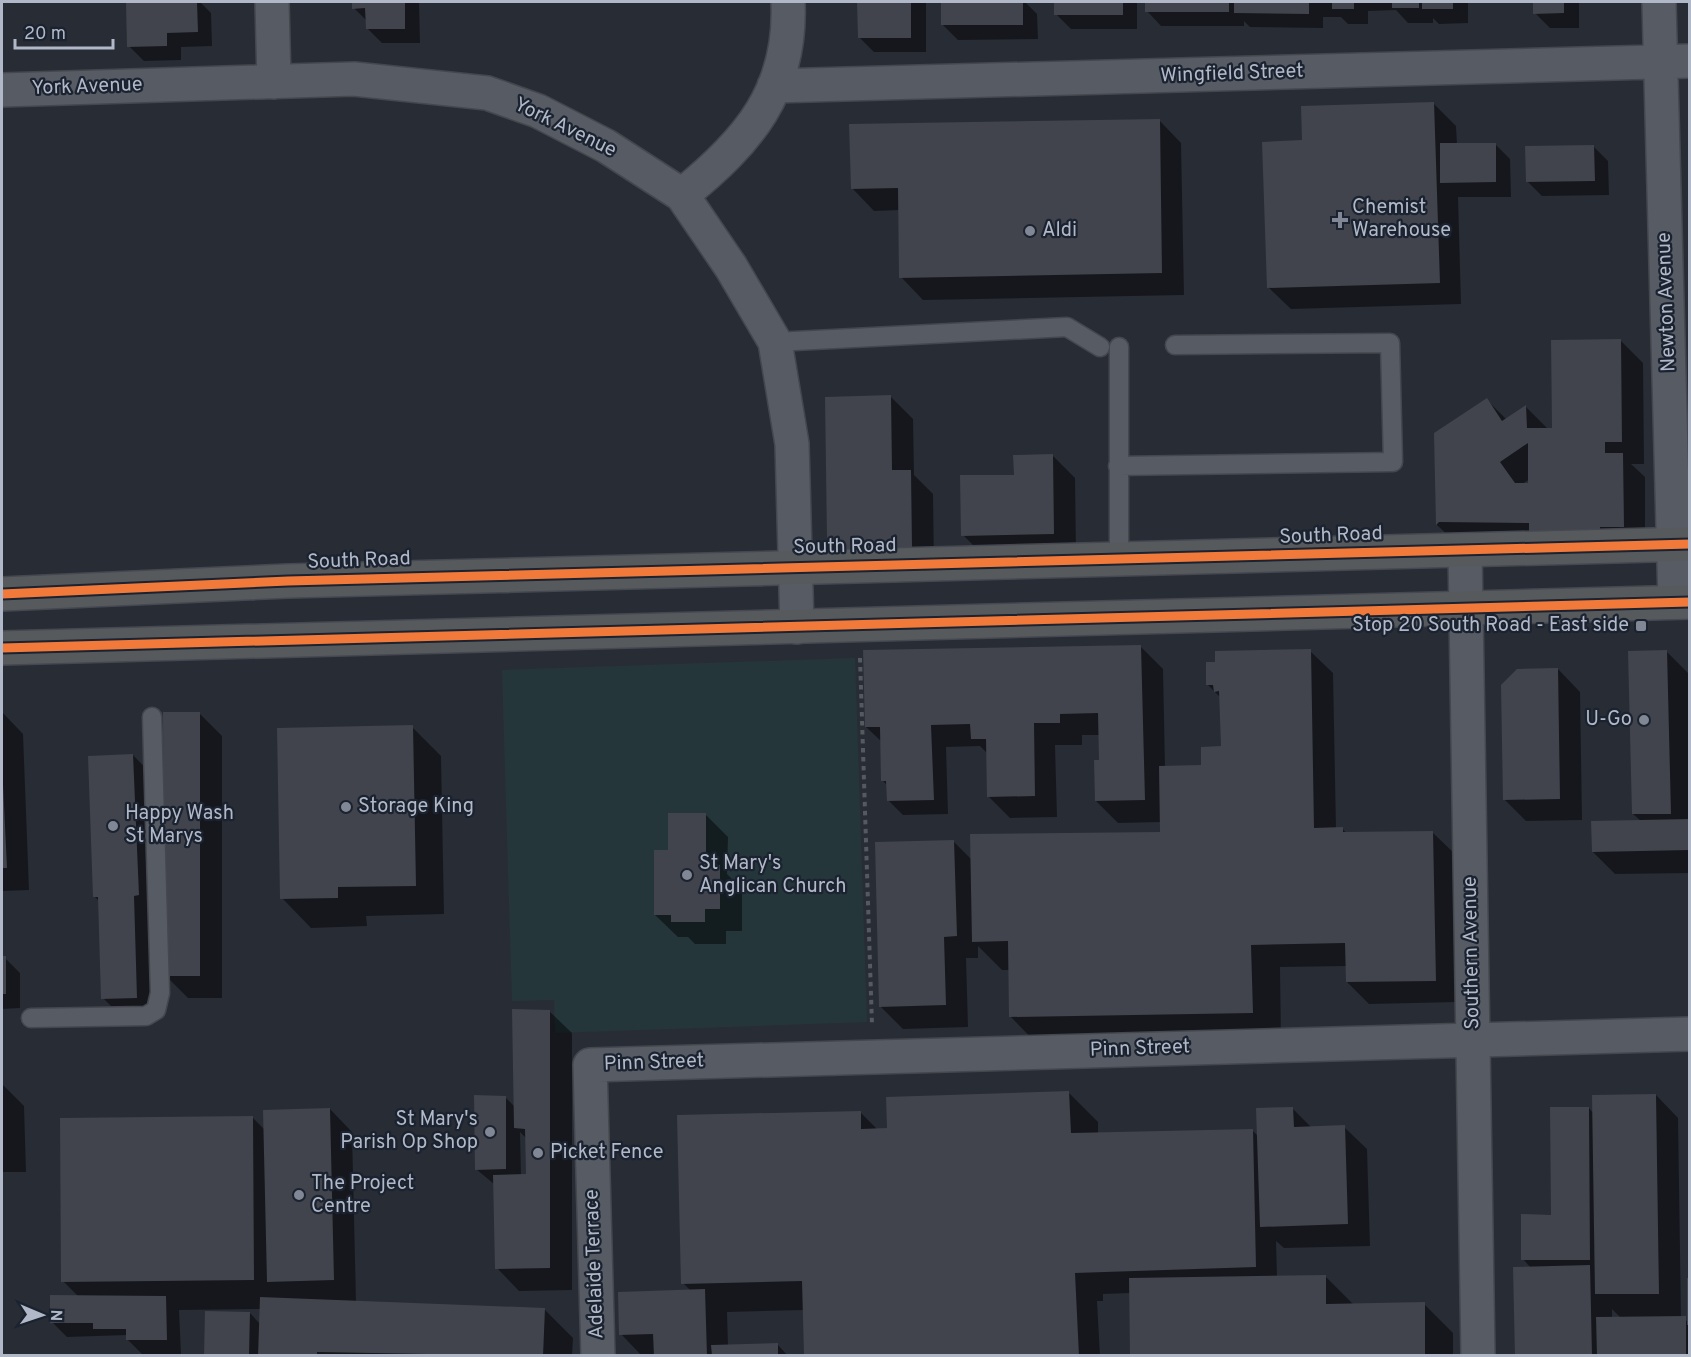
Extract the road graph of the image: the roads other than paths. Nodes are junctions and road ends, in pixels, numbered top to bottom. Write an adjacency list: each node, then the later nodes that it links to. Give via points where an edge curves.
1 (272, 2): 5 (street)
2 (788, 2): 6 (street, via 784,58)
3 (1659, 2): 4 (street, Newton Avenue)
4 (1675, 62): 6 (street, Wingfield Street); 14 (street, Newton Avenue)
5 (274, 82): 7 (street, York Avenue); 8 (street, York Avenue, via 354,80 487,93 538,111 606,146)
6 (774, 86): 8 (street, via 760,116 724,161)
7 (2, 90)
8 (682, 195): 9 (street, York Avenue, via 732,267)
9 (775, 342): 12 (lane, via 1067,327); 17 (street, York Avenue, via 792,444)
10 (1175, 345): 13 (lane, via 1390,343 1392,462)
11 (1119, 346): 13 (lane)
12 (1100, 347)
13 (1118, 466): 16 (lane)
14 (1682, 544): 15 (highway, South Road); 19 (street, Newton Avenue)
15 (1465, 550): 16 (highway, South Road); 20 (street, Southern Avenue)
16 (1119, 559): 17 (highway, South Road)
17 (796, 567): 18 (highway, South Road, via 288,581); 21 (street, York Avenue)
18 (2, 594)
19 (1682, 602): 20 (highway)
20 (1465, 608): 21 (highway); 26 (street, Southern Avenue)
21 (797, 627): 22 (highway)
22 (2, 648)
23 (152, 717): 24 (lane, via 160,993 156,1010 146,1016)
24 (31, 1018)
25 (1689, 1034): 26 (street, Pinn Street)
26 (1474, 1040): 27 (street, Pinn Street); 29 (street, Southern Avenue)
27 (590, 1065): 28 (street, Adelaide Terrace)
28 (598, 1356)
29 (1478, 1356)

